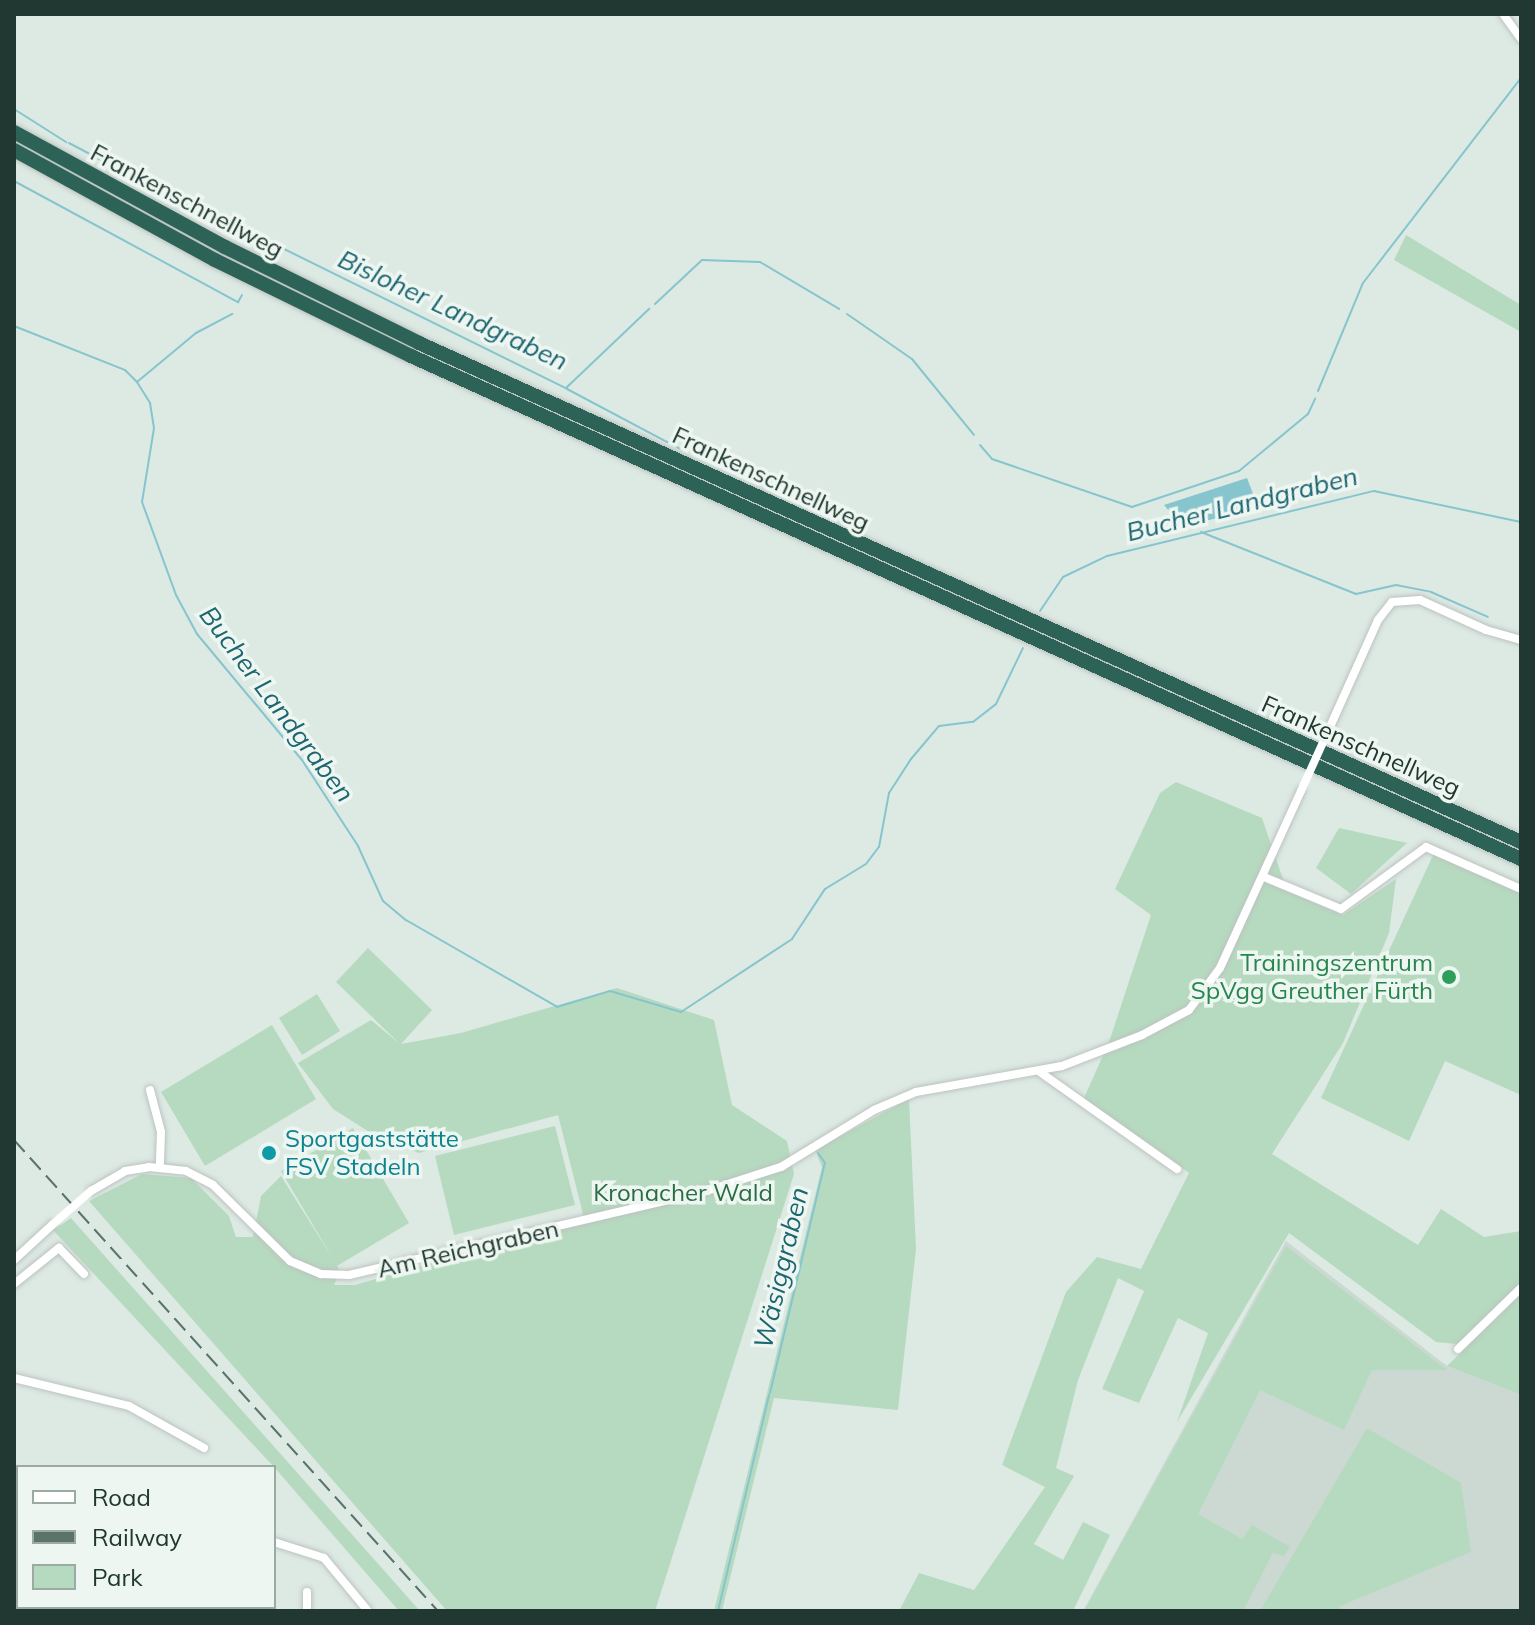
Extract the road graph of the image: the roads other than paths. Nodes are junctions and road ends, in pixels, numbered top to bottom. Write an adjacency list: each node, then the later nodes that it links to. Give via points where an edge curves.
1 (1503, 14): 2 (street)
2 (1521, 39)
3 (14, 132): 6 (highway, Frankenschnellweg, via 225,247 419,343)
4 (14, 150): 7 (highway, Frankenschnellweg, via 215,260 411,356)
5 (1521, 640): 8 (street, Am Reichgraben, bridge, via 1420,600 1392,602 1378,620)
6 (1521, 842)
7 (1521, 859)
8 (1264, 877): 9 (street, via 1341,909 1426,847); 10 (street, Am Reichgraben, via 1212,984 1189,1010 1142,1035)
9 (1521, 889)
10 (1040, 1072): 12 (street, Am Reichgraben, via 916,1092 874,1110 781,1167 703,1192 374,1272 321,1274 275,1251 204,1178); 13 (street)
11 (150, 1090): 12 (street, via 161,1132)
12 (160, 1167): 14 (street, bridge, via 125,1171 91,1191)
13 (1177, 1169)
14 (14, 1260)
15 (84, 1274): 16 (street, via 59,1248)
16 (14, 1284)
17 (1521, 1288): 18 (street)
18 (1458, 1349)
19 (14, 1378): 20 (street, via 129,1406)
20 (204, 1448)
21 (276, 1543): 24 (street, via 324,1558)
22 (307, 1592): 23 (street)
23 (307, 1611)
24 (368, 1611)

